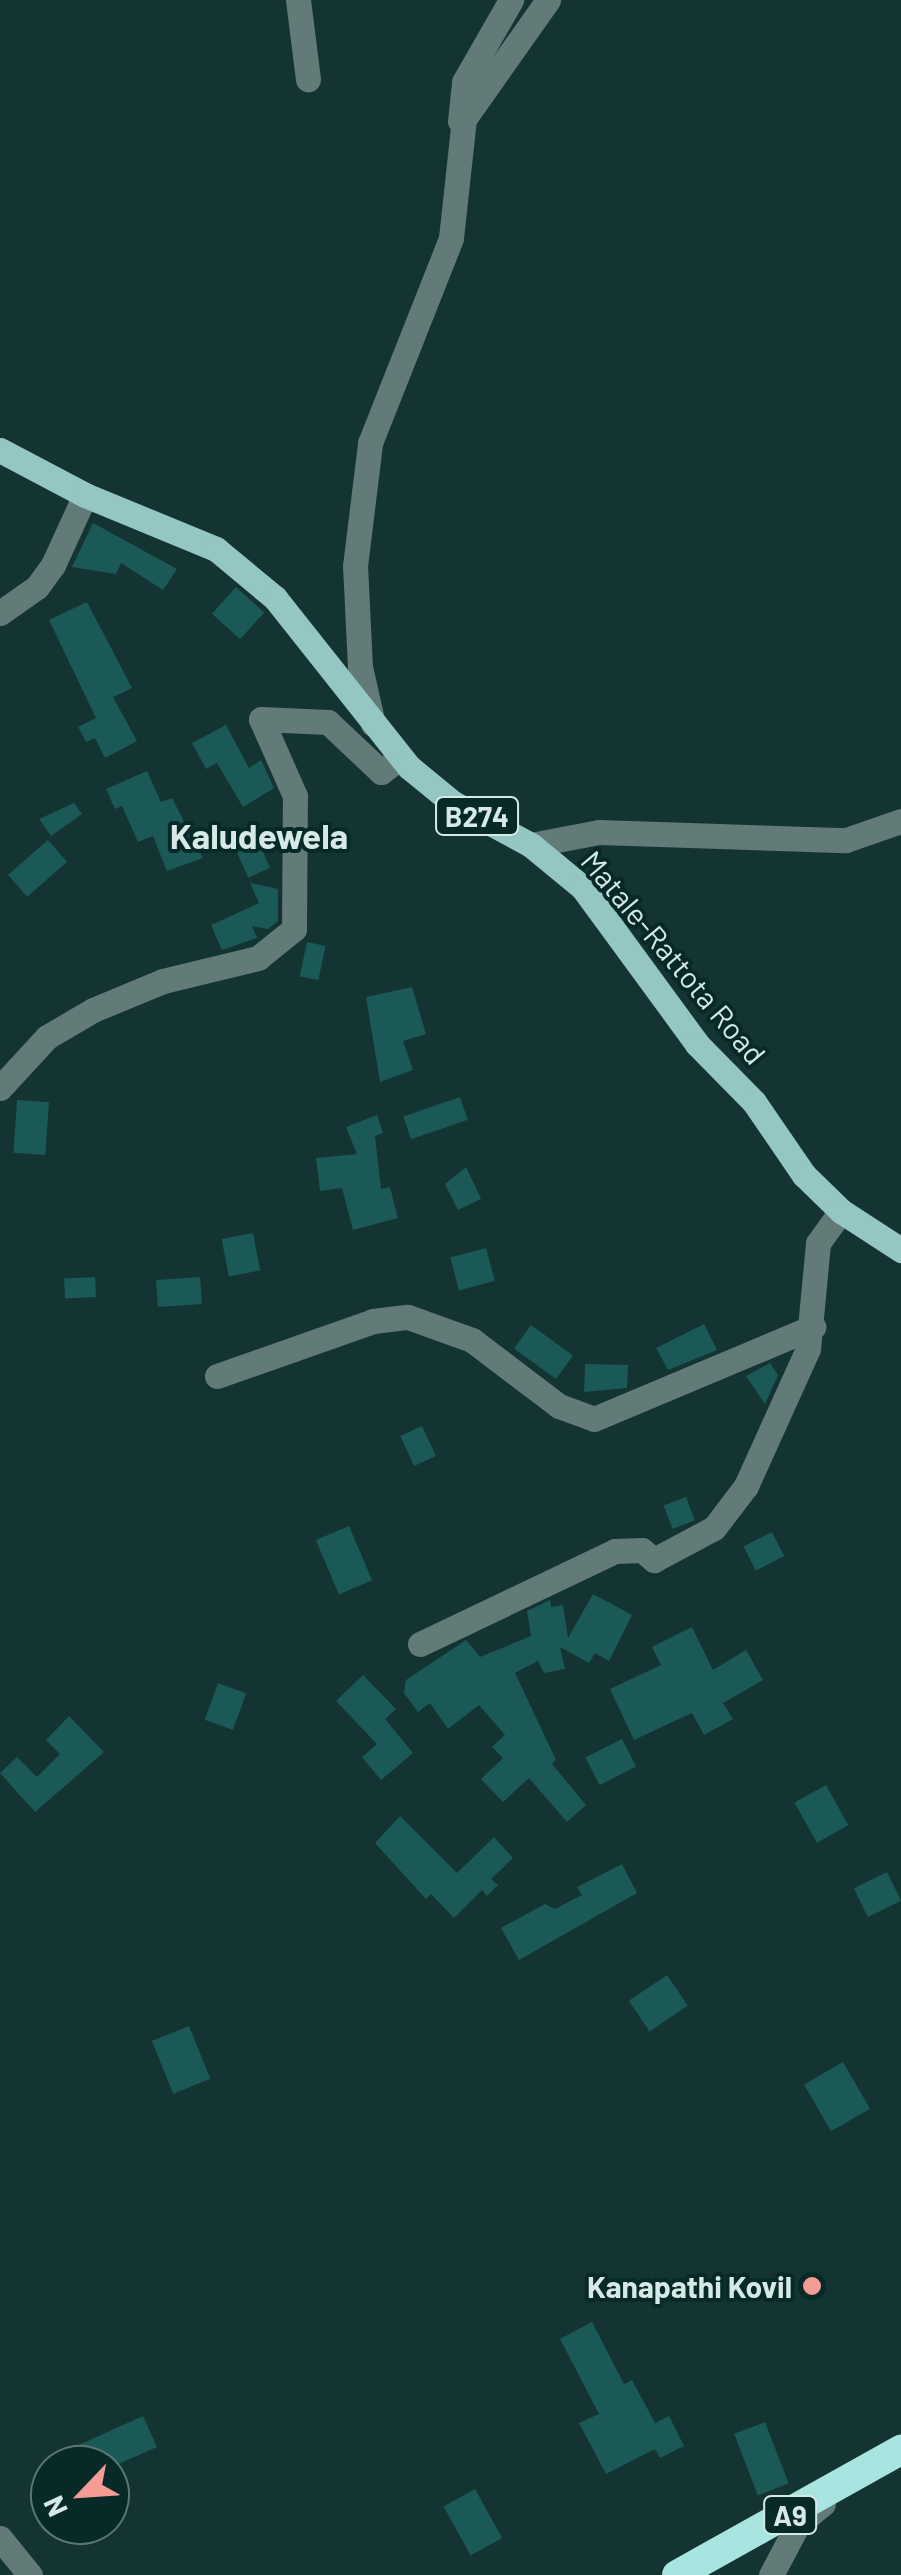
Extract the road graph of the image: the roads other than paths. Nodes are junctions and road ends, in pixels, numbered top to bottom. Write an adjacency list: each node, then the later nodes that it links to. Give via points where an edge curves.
1 (298, 0): 4 (street)
2 (510, 0): 5 (street, via 464,82 458,103)
3 (548, 0): 5 (street, via 478,96)
4 (308, 79)
5 (463, 130): 9 (street, via 451,238 366,466 356,605 360,667)
6 (0, 450): 7 (main road, Matale-Rattota Road / B274)
7 (85, 495): 8 (street, via 53,566); 9 (main road, Matale-Rattota Road / B274, via 216,549 274,598)
8 (0, 613)
9 (375, 729): 10 (main road, Matale-Rattota Road / B274)
10 (401, 757): 12 (main road, Matale-Rattota Road / B274, via 453,802); 13 (street, via 375,770 328,722 262,719 296,796 294,928 258,958 163,981 93,1010 47,1037)
11 (901, 821): 12 (street, via 846,840 599,832)
12 (531, 845): 14 (main road, Matale-Rattota Road / B274, via 583,888 698,1044)
13 (0, 1088)
14 (841, 1211): 15 (main road, Matale-Rattota Road / B274); 16 (street, via 818,1242)
15 (901, 1250)
16 (813, 1327): 17 (street, via 594,1419 558,1406 472,1340 408,1317 373,1321); 18 (street, via 746,1486 714,1528 654,1560 642,1550 615,1551)
17 (217, 1376)
18 (420, 1644)
19 (901, 2450): 20 (highway, A9)
20 (845, 2485): 23 (highway, A9); 24 (street, via 798,2524)
21 (0, 2538): 22 (street)
22 (30, 2575)
23 (677, 2575)
24 (771, 2575)

